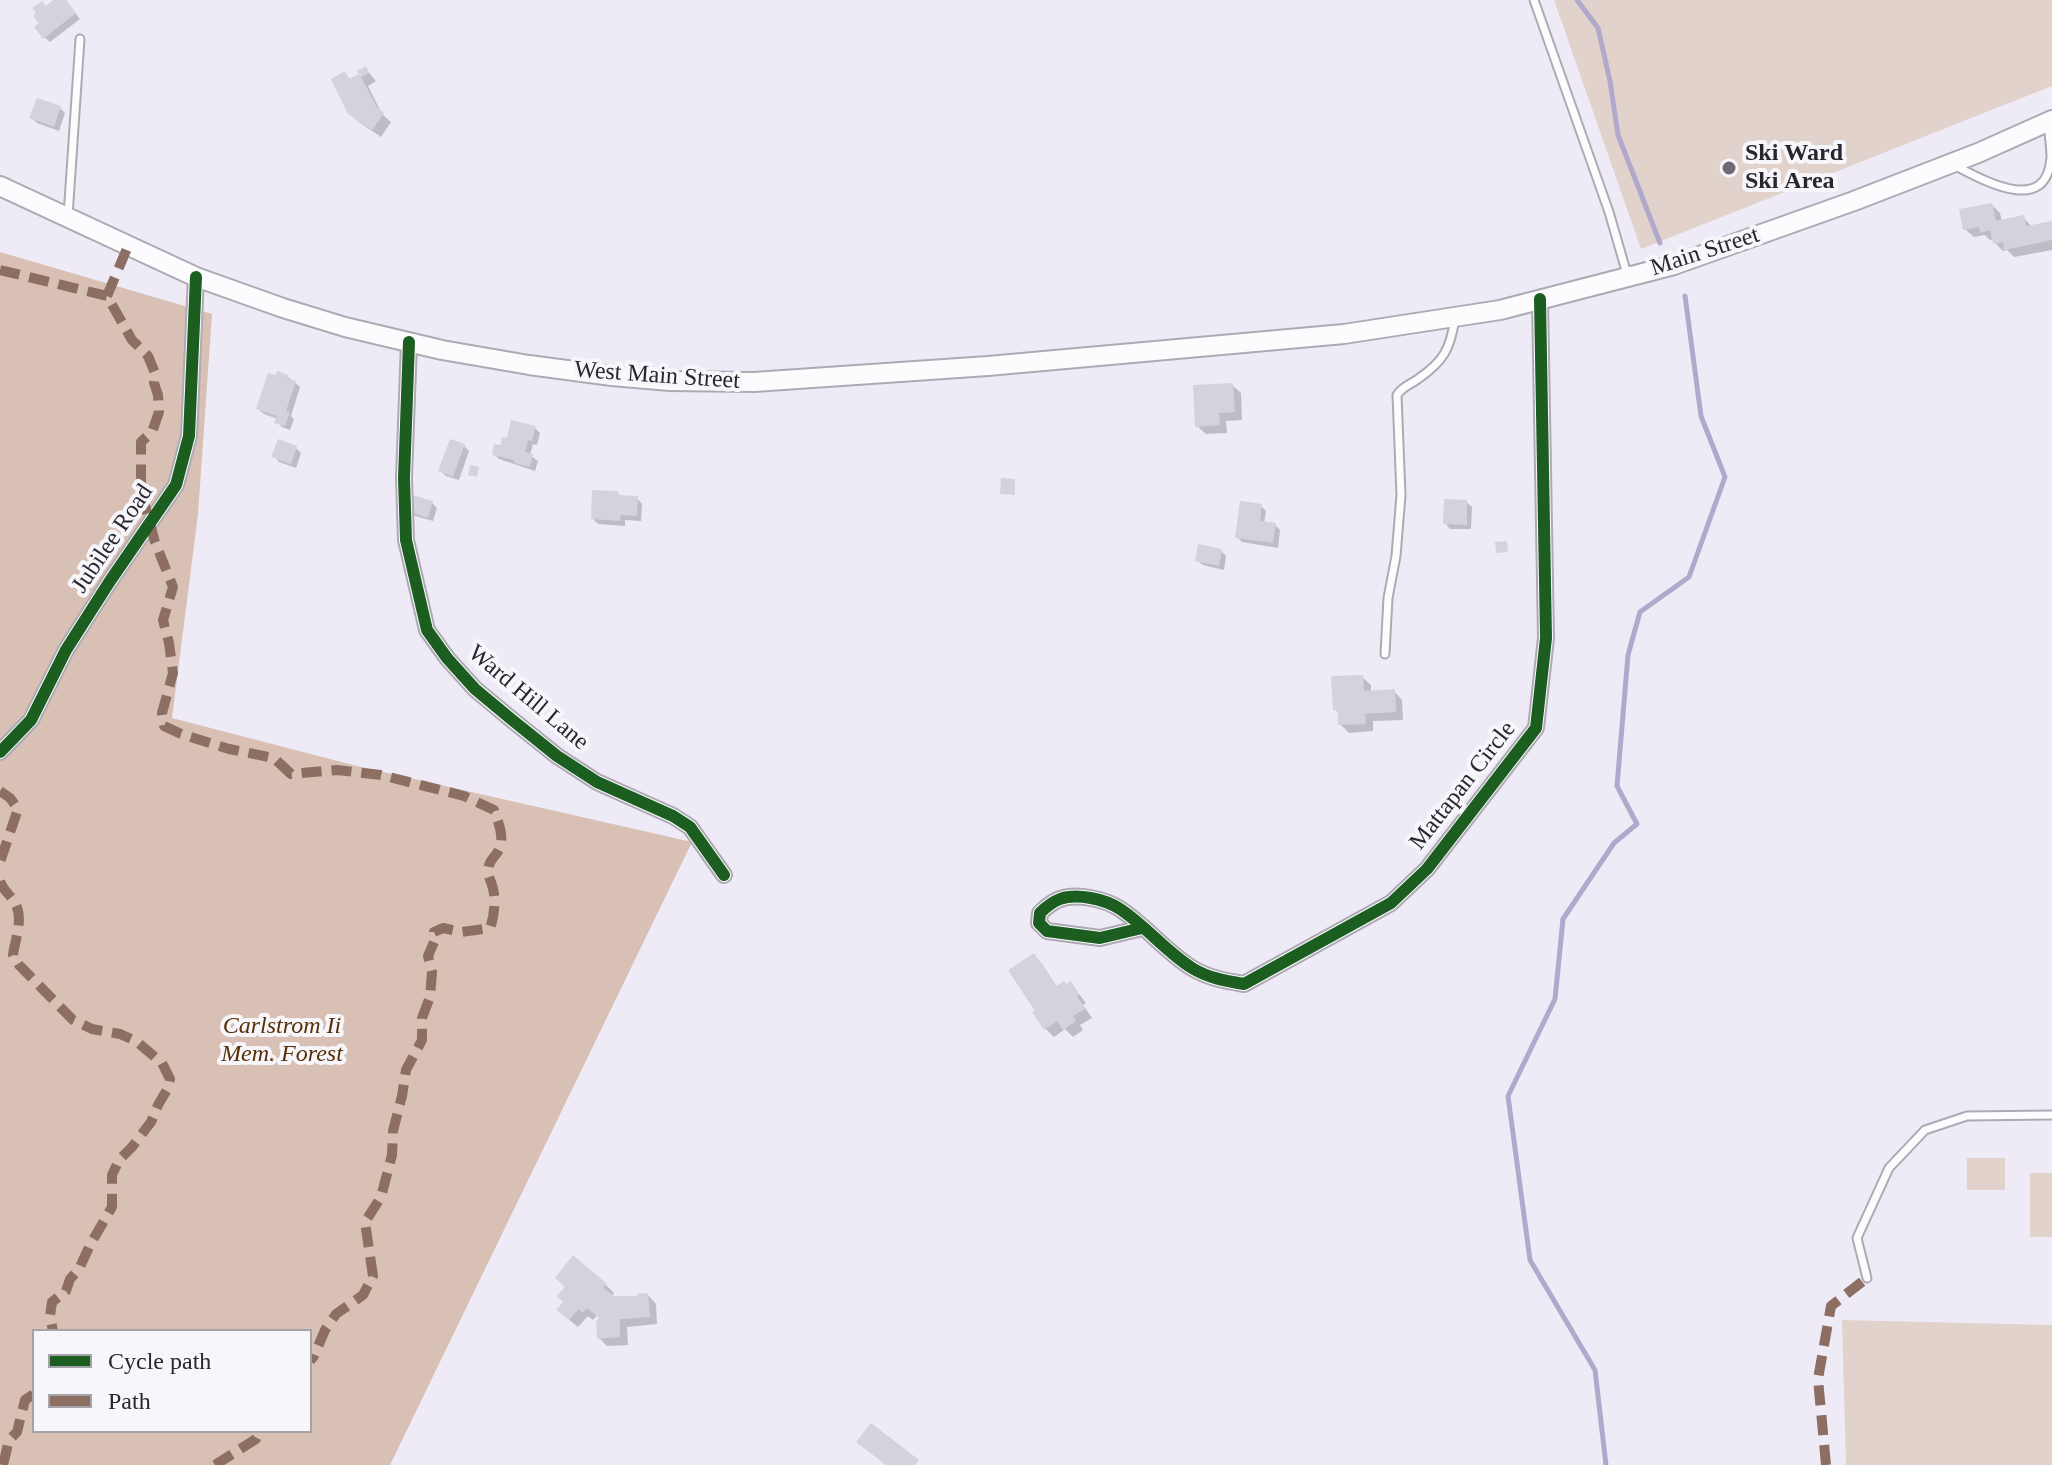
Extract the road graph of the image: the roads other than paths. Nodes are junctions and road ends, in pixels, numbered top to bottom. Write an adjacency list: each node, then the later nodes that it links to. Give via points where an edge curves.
1 (1534, 0): 8 (lane)
2 (80, 39): 6 (lane)
3 (2050, 121): 4 (main road, Main Street); 4 (lane, via 2051,157 2042,182 2034,188 2010,190)
4 (1951, 163): 8 (main road, Main Street, via 1689,260)
5 (0, 186): 6 (main road, West Main Street)
6 (67, 218): 7 (main road, West Main Street)
7 (196, 277): 12 (main road, West Main Street, via 295,312); 14 (street, Jubilee Road, via 189,436 176,485 66,650 31,720)
8 (1628, 277): 9 (main road, Main Street)
9 (1540, 299): 10 (main road, Main Street); 16 (street, Mattapan Circle, via 1546,638 1536,728 1408,890 1244,984 1193,969)
10 (1456, 317): 11 (main road, Main Street); 13 (lane, via 1442,360 1397,395 1401,495)
11 (1344, 334): 12 (main road, West Main Street, via 754,382 612,376)
12 (409, 342): 15 (street, Ward Hill Lane, via 406,540 427,630 475,689 557,756 597,782 690,827)
13 (1385, 654)
14 (0, 752)
15 (724, 875)
16 (1142, 928): 16 (street, Mattapan Circle, via 1118,908 1078,897 1049,905 1039,923 1047,931 1100,938)
17 (2052, 1115): 18 (lane, via 1967,1116 1925,1130 1889,1168 1857,1238)
18 (1867, 1278)

